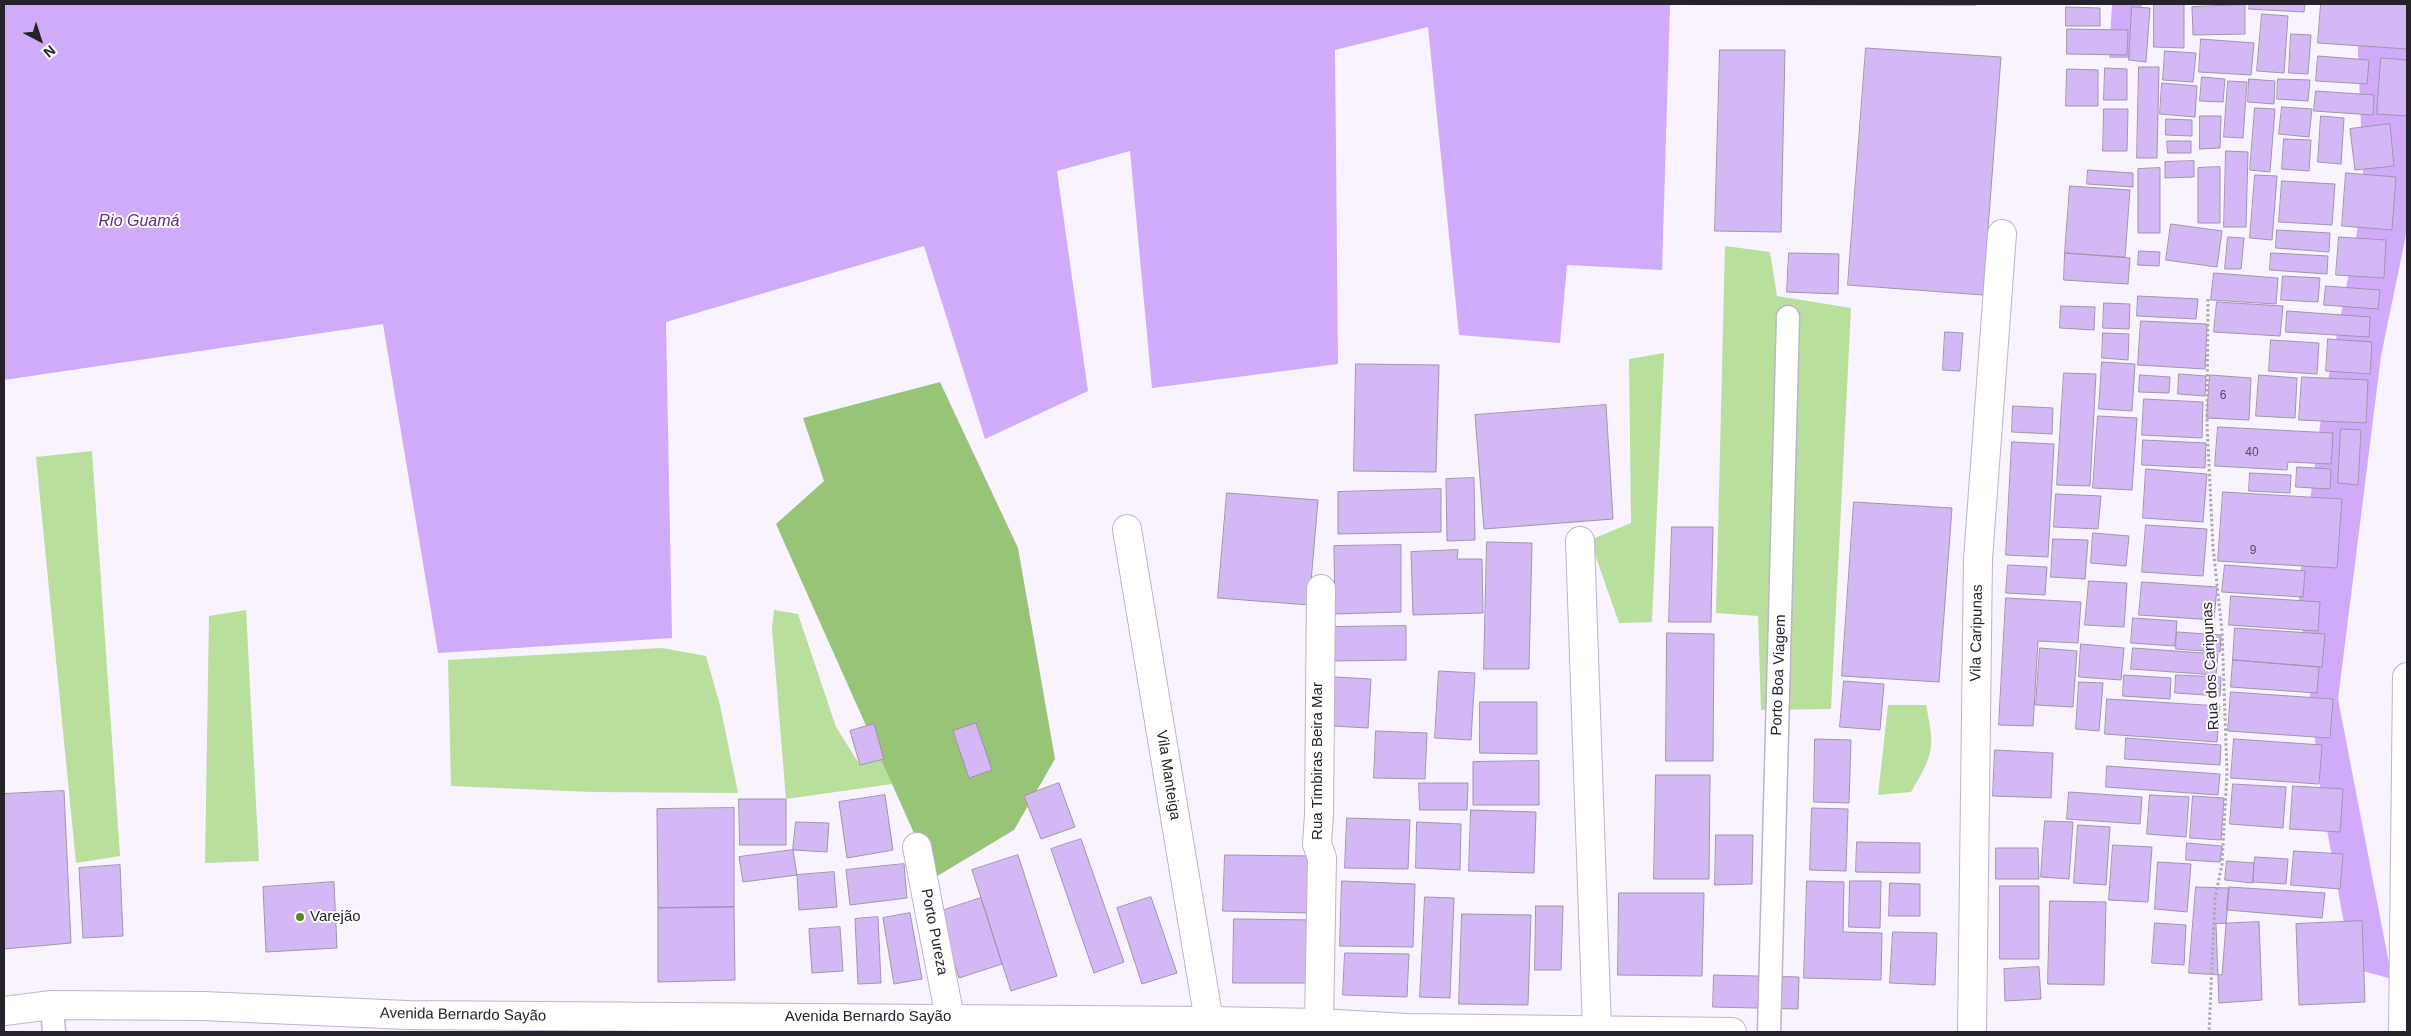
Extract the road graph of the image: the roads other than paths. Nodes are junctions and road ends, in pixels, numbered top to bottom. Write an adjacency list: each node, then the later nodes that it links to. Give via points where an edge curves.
1 (2002, 234): 18 (street, Vila Caripunas, via 1978,559)
2 (1788, 317): 17 (lane, Porto Boa Viagem)
3 (1127, 529): 11 (street, Vila Manteiga)
4 (1580, 540): 14 (street)
5 (1320, 589): 12 (street, Rua Timbiras Beira Mar, via 1317,844 1322,858)
6 (2407, 677): 19 (street)
7 (917, 847): 10 (street, Porto Pureza)
8 (52, 1005): 9 (street, Avenida Bernardo Sayão); 13 (street, Avenida Bernardo Sayão, via 203,1006); 15 (lane)
9 (4, 1011)
10 (950, 1018): 11 (street, Avenida Bernardo Sayão); 13 (street, Avenida Bernardo Sayão)
11 (1209, 1021): 12 (street, Avenida Bernardo Sayão)
12 (1319, 1023): 14 (street, Avenida Bernardo Sayão, via 1407,1028)
13 (407, 1024)
14 (1597, 1030): 16 (street, Avenida Bernardo Sayão)
15 (54, 1032)
16 (1732, 1032)
17 (1769, 1032)
18 (1972, 1032)
19 (2403, 1032)

